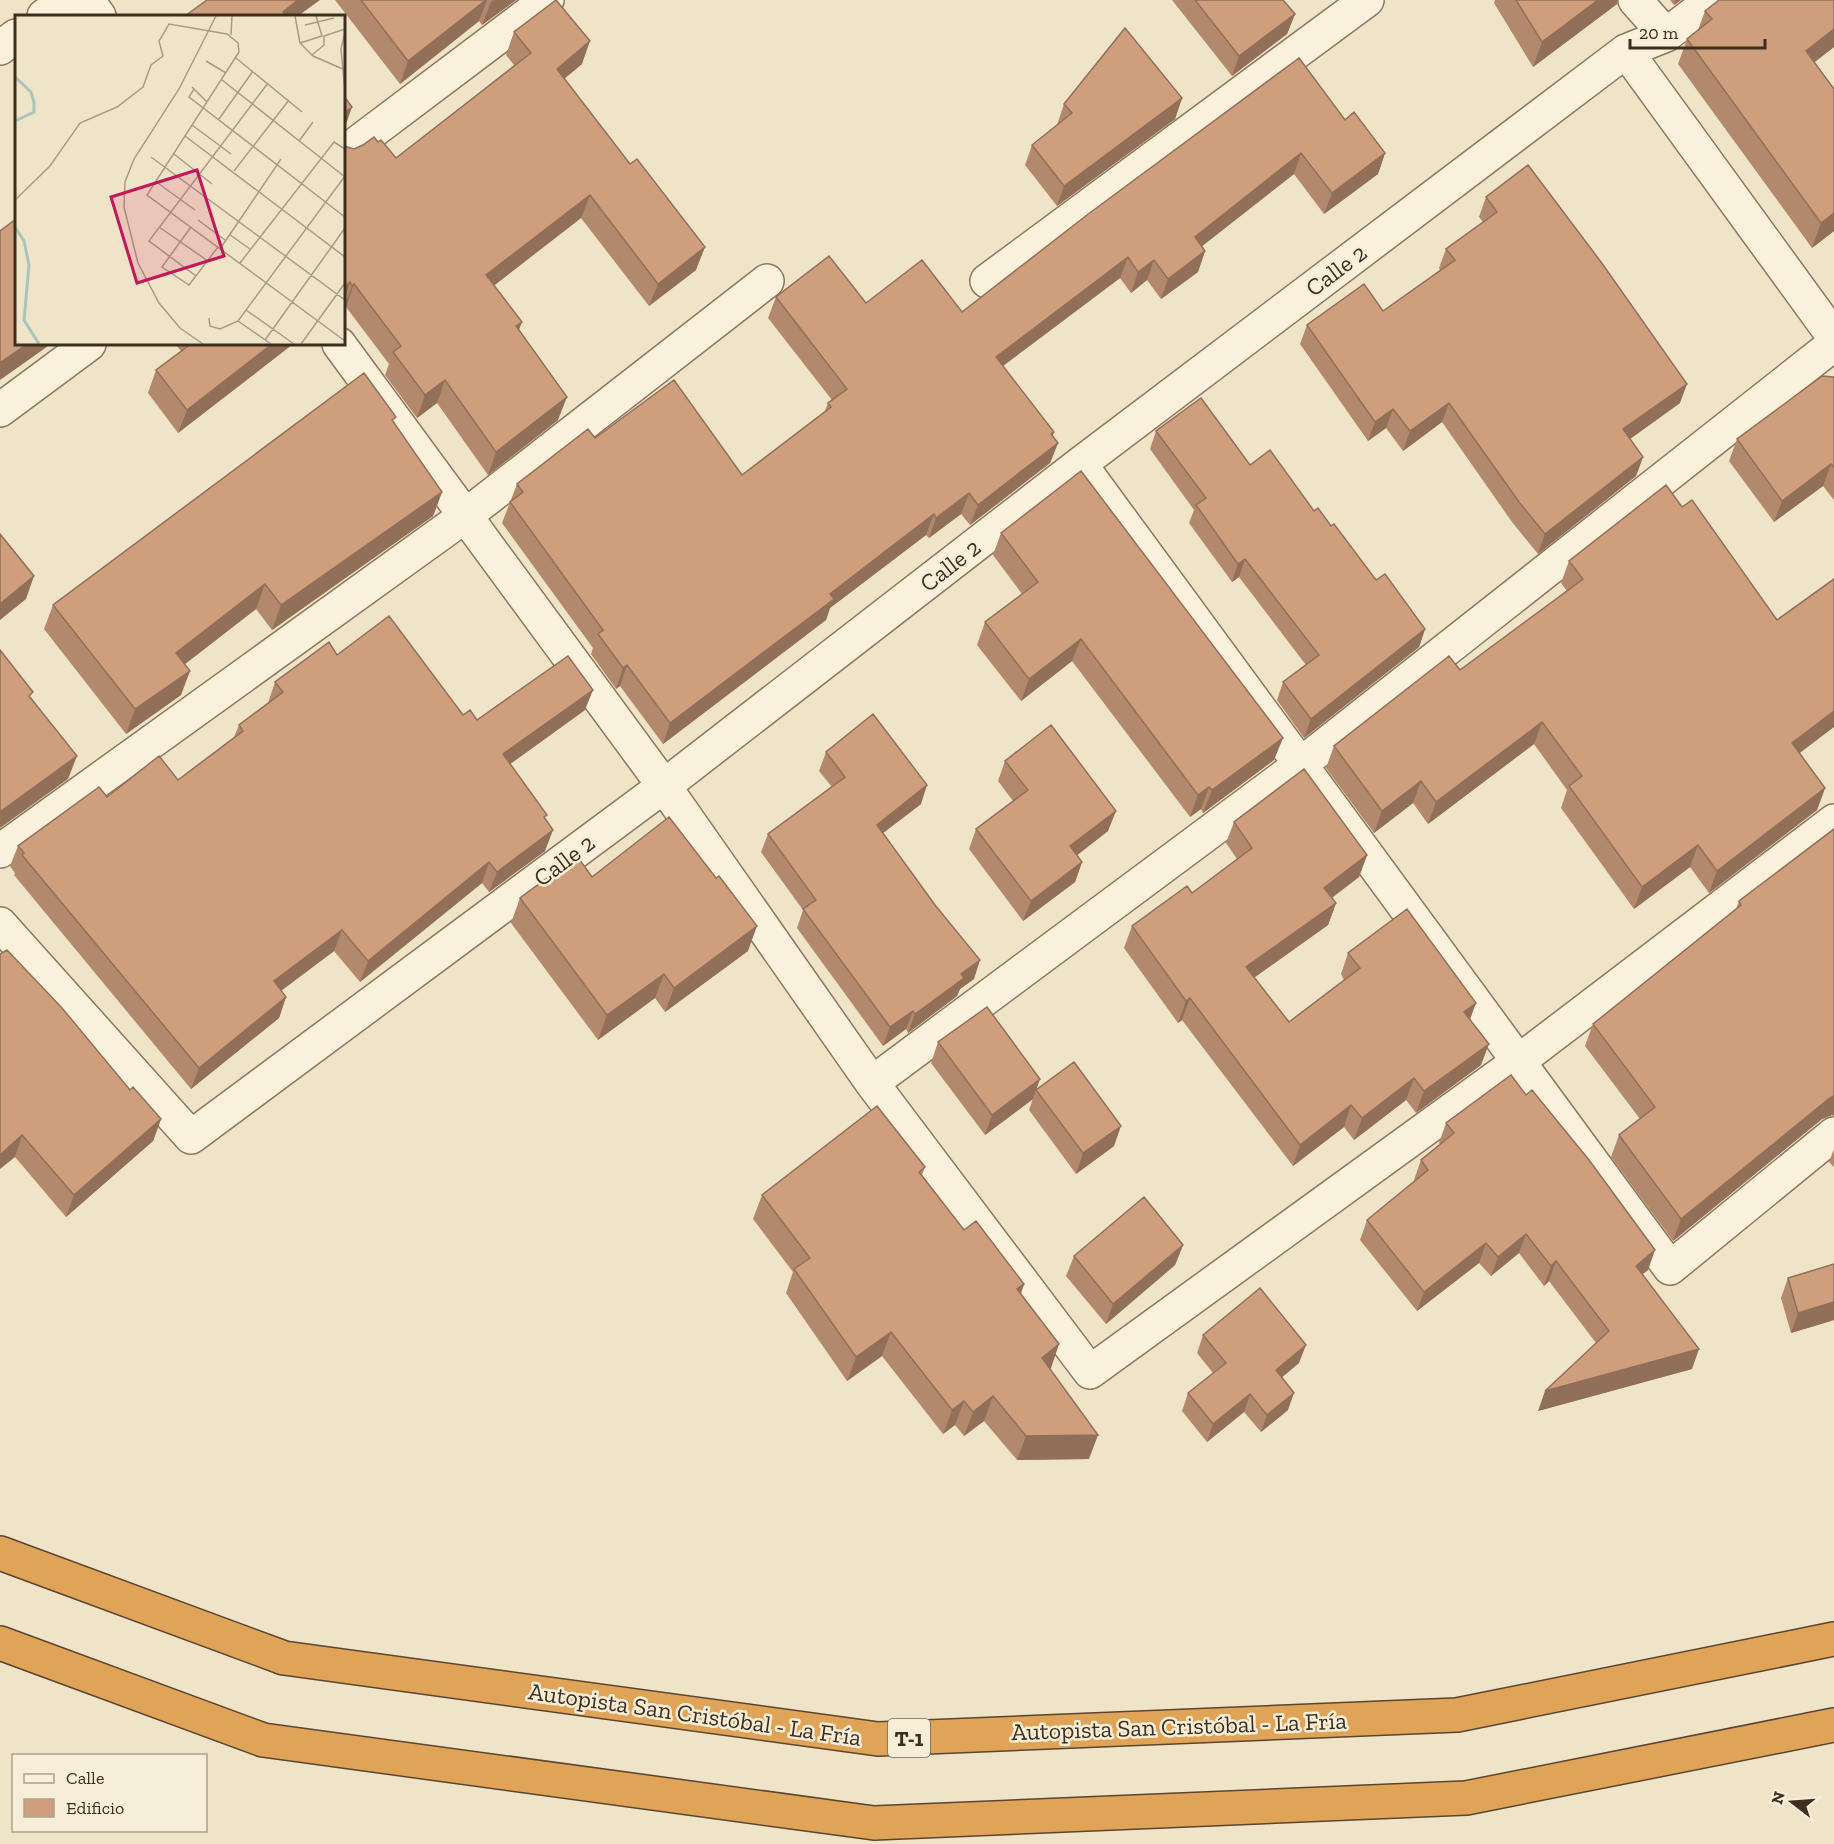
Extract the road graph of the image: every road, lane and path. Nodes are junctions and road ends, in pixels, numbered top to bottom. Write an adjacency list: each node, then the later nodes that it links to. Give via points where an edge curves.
1 (68, 0): 7 (street)
2 (87, 0): 8 (street)
3 (547, 0): 13 (street)
4 (1367, 0): 15 (street)
5 (1635, 0): 9 (street)
6 (1712, 0): 9 (street, Calle 2)
7 (46, 15)
8 (98, 15)
9 (1666, 35): 12 (street, Calle 2)
10 (15, 37): 11 (street)
11 (0, 48)
12 (1626, 51): 16 (street); 21 (street, Calle 2)
13 (345, 152)
14 (767, 281): 22 (street)
15 (987, 281)
16 (1834, 337)
17 (1834, 344): 23 (street)
18 (88, 345): 20 (street)
19 (340, 345): 22 (street)
20 (0, 410)
21 (1080, 464): 23 (street); 24 (street, Calle 2)
22 (465, 516): 24 (street); 26 (street)
23 (1301, 764): 28 (street); 29 (street)
24 (664, 786): 27 (street, Calle 2, via 191,1137); 29 (street)
25 (1834, 821): 28 (street)
26 (0, 851)
27 (0, 924)
28 (1519, 1061): 29 (street, via 1090,1372); 30 (street, via 1670,1268)
29 (872, 1083)
30 (1834, 1134)
31 (0, 1553): 32 (highway, Autopista San Cristóbal - La Fría / T-1, via 284,1658 878,1739 1457,1715)
32 (1834, 1639)
33 (0, 1643): 34 (highway, via 263,1740 874,1823 1466,1798)
34 (1834, 1725)

